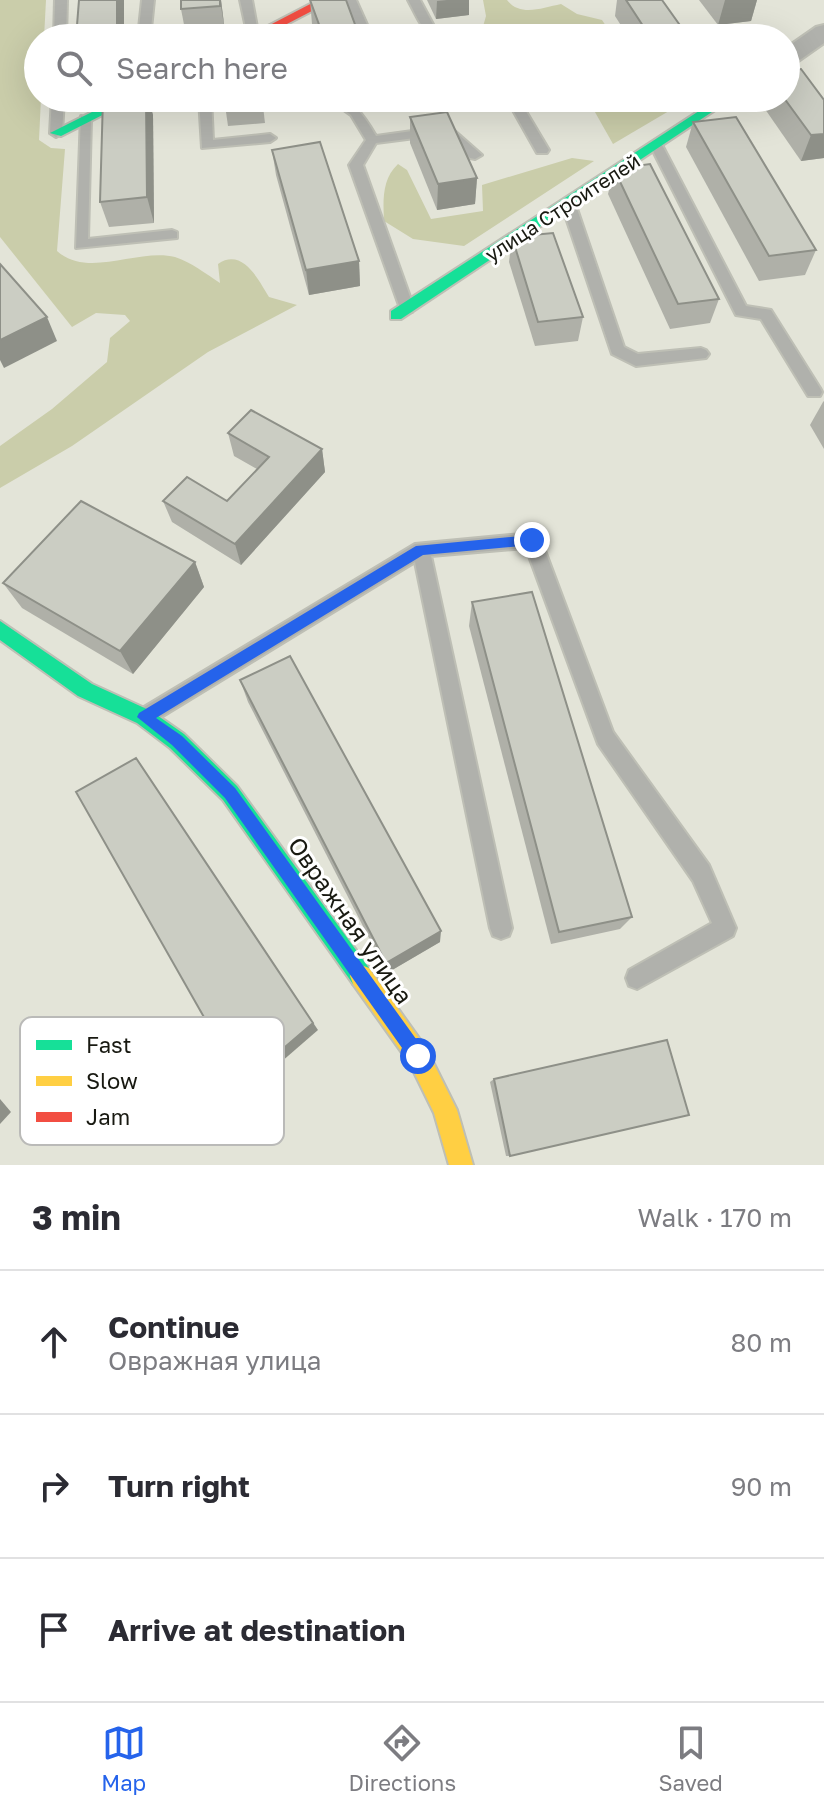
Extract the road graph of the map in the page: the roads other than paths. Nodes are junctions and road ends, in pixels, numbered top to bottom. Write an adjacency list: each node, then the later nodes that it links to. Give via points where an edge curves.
1 (61, 0): 7 (lane)
2 (148, 0): 8 (lane)
3 (246, 0): 9 (lane)
4 (327, 0): 10 (street)
5 (350, 0): 11 (lane)
6 (414, 0): 12 (lane)
7 (60, 24)
8 (145, 24)
9 (250, 24)
10 (278, 24)
11 (361, 24)
12 (427, 24)
13 (824, 32): 14 (street)
14 (800, 49)
15 (57, 112): 22 (lane)
16 (111, 112): 21 (street)
17 (206, 112): 23 (lane, via 207,145)
18 (354, 112): 24 (lane)
19 (520, 112): 26 (lane)
20 (706, 112): 25 (street, улица Строителей)
21 (85, 119): 22 (street); 29 (lane, via 81,245)
22 (56, 133)
23 (270, 138)
24 (372, 140): 27 (lane, via 449,130); 30 (lane, via 356,165)
25 (656, 145): 28 (street, улица Строителей); 32 (lane, via 741,311 766,314)
26 (542, 150)
27 (475, 155)
28 (568, 203): 30 (street, улица Строителей); 31 (lane, via 617,350 636,360)
29 (172, 235)
30 (402, 312)
31 (701, 354)
32 (814, 392)
33 (421, 549): 35 (lane); 36 (lane); 37 (lane, via 532,540 605,737 701,873 725,928)
34 (0, 629): 35 (street, Овражная улица, via 85,690)
35 (144, 717): 38 (street, Овражная улица, via 230,793 311,903 418,1056 445,1110)
36 (501, 928)
37 (637, 978)
38 (461, 1165)

